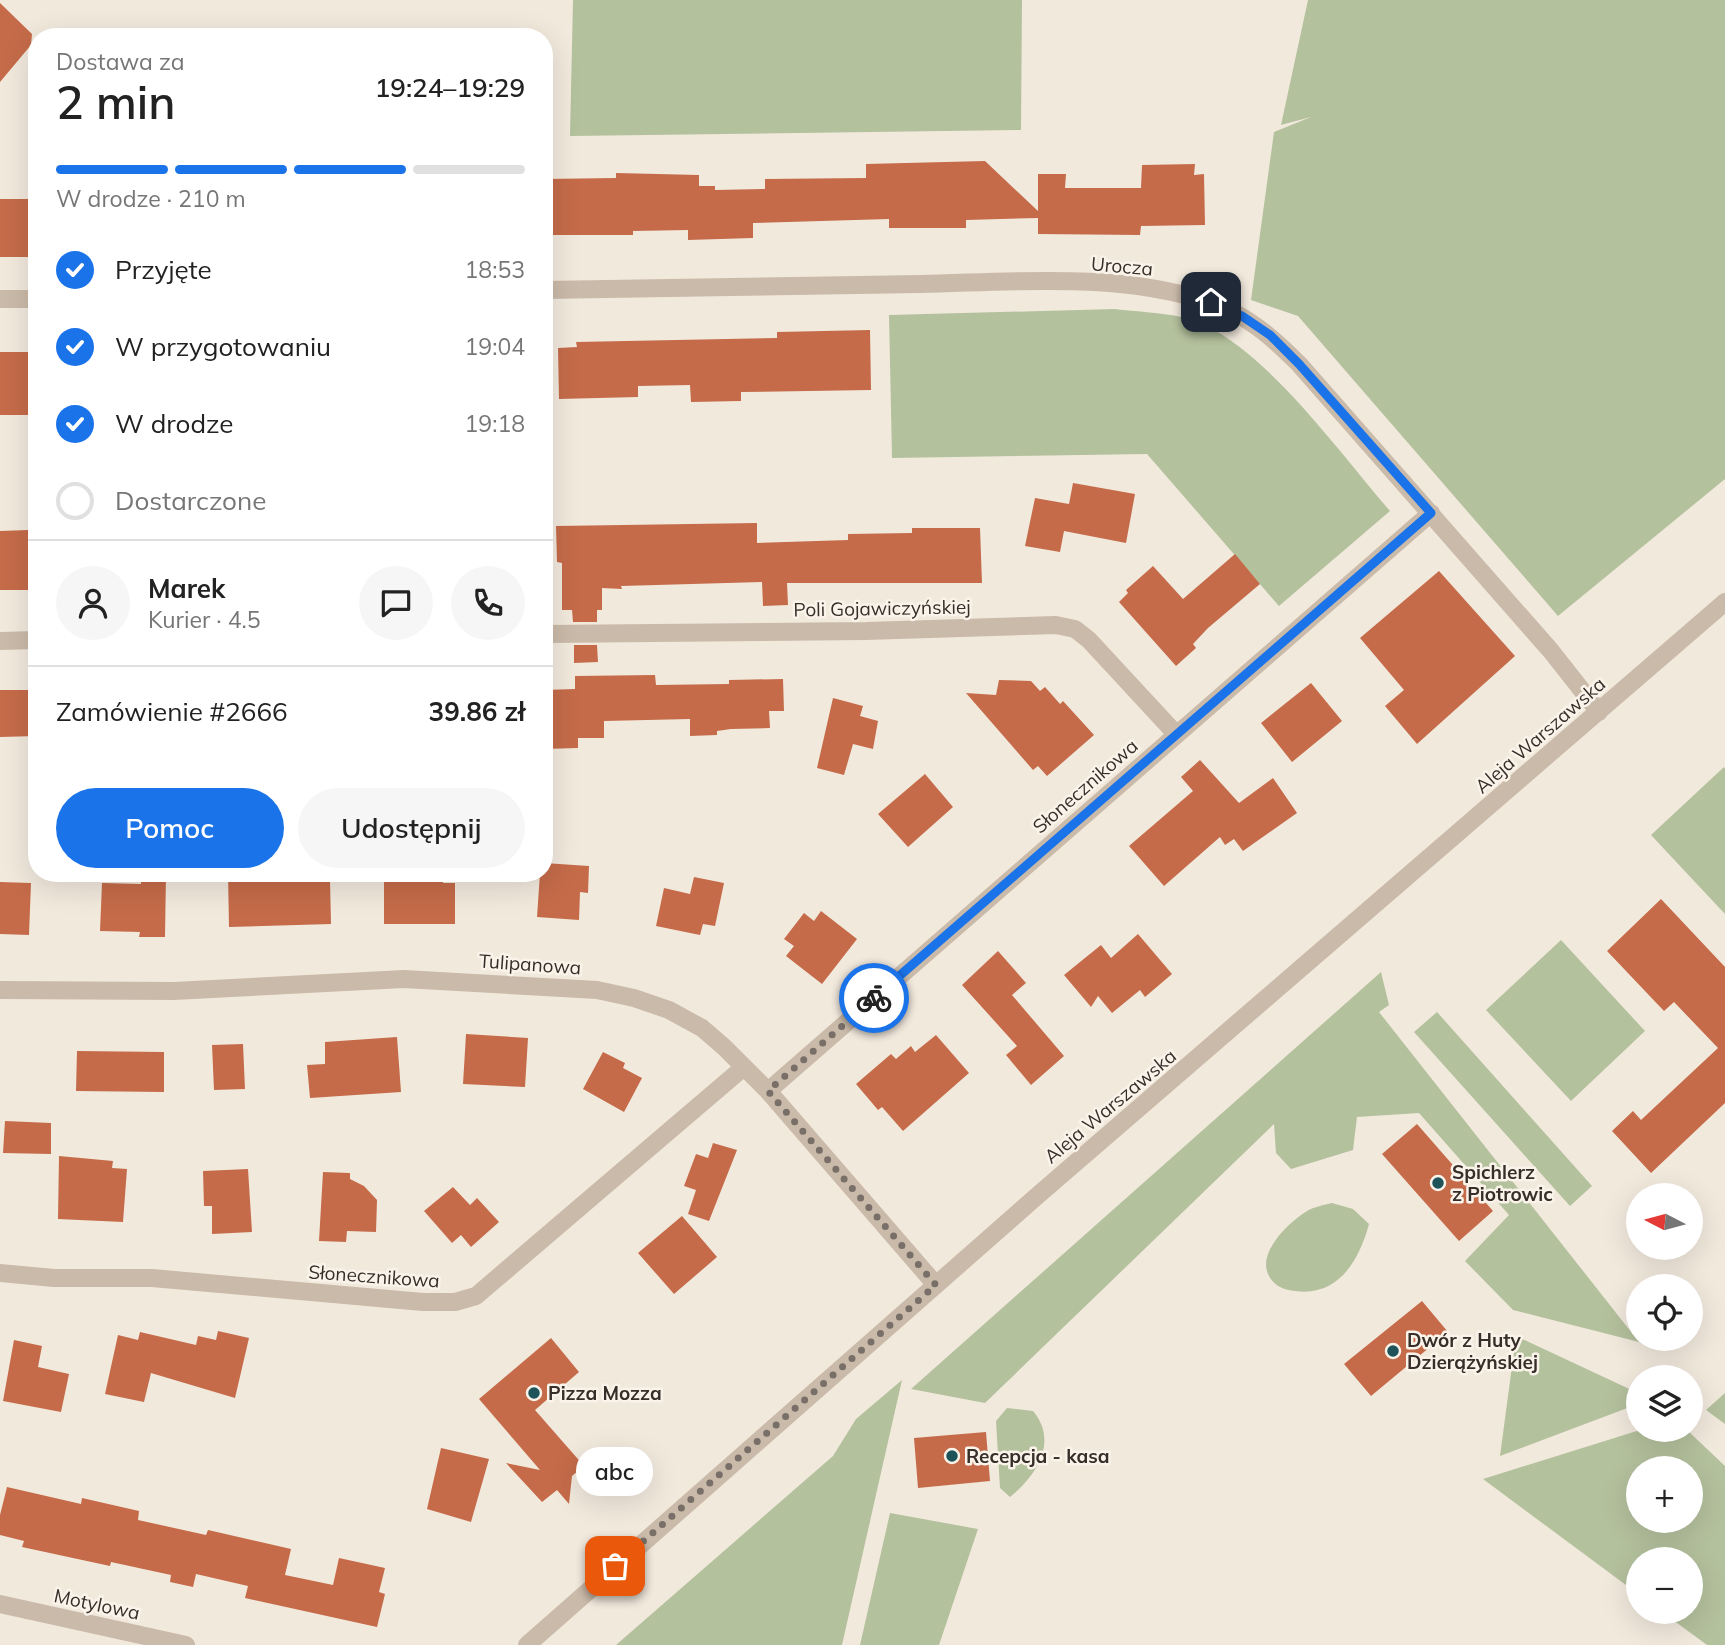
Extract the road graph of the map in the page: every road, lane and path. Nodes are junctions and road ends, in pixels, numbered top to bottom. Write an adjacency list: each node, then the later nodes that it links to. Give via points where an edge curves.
1 (553, 290): 4 (street, Urocza, via 1052,281 1174,292 1231,311 1270,335)
2 (0, 299): 3 (street)
3 (28, 299)
4 (1431, 513): 9 (street, Urocza); 10 (street, Słonecznikowa)
5 (1725, 602): 9 (street, Aleja Warszawska)
6 (553, 634): 10 (street, Poli Gojawiczyńskiej, via 1056,625 1075,629 1089,640)
7 (28, 640): 8 (street)
8 (0, 641)
9 (1599, 712): 15 (street, Aleja Warszawska)
10 (1176, 734): 13 (street, Słonecznikowa)
11 (0, 990): 12 (street, Tulipanowa, via 173,991 404,979 597,990 669,1010 702,1028)
12 (744, 1067): 13 (street, Tulipanowa); 14 (street, Słonecznikowa, via 476,1296 455,1302 152,1278)
13 (768, 1091): 15 (street, Tulipanowa)
14 (0, 1273)
15 (936, 1285): 18 (street, Aleja Warszawska)
16 (0, 1604): 17 (street, Motylowa)
17 (186, 1645)
18 (527, 1645)

